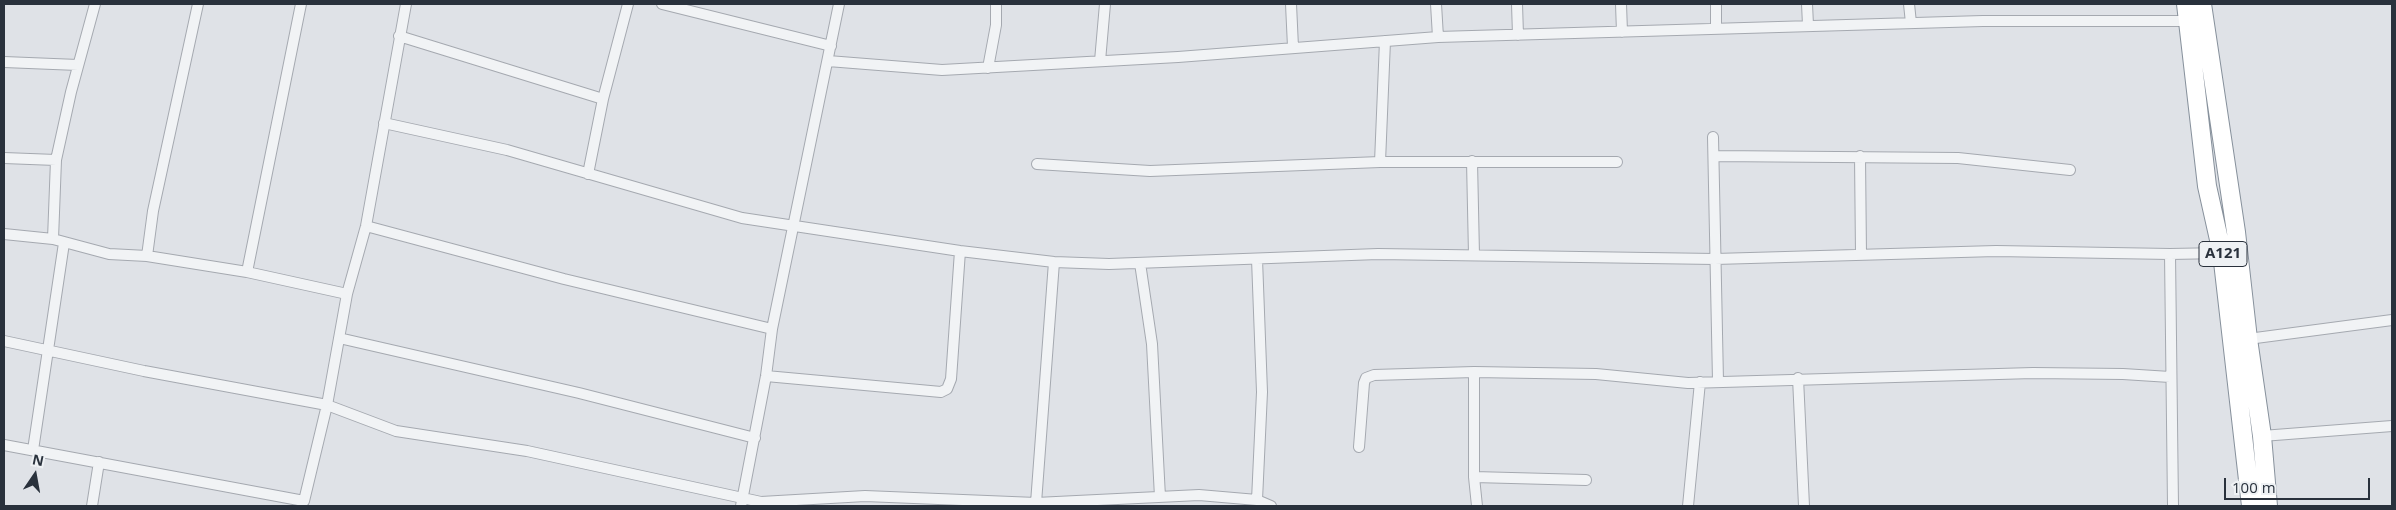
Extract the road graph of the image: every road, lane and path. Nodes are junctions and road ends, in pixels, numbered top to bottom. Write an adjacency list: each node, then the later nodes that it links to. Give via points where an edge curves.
1 (95, 4): 32 (street)
2 (198, 4): 57 (street, via 153,211)
3 (301, 4): 62 (street)
4 (406, 4): 24 (street)
5 (628, 4): 34 (street)
6 (662, 4): 27 (street)
7 (839, 4): 27 (street)
8 (996, 4): 33 (street, via 996,26)
9 (1105, 4): 30 (street)
10 (1291, 4): 28 (street)
11 (1436, 4): 25 (street)
12 (1517, 4): 23 (street)
13 (1621, 4): 22 (street)
14 (1716, 4): 21 (street)
15 (1808, 4): 20 (street)
16 (1909, 4): 19 (street)
17 (2202, 4): 67 (highway, A121, via 2236,232)
18 (2187, 12): 19 (street); 53 (highway, A121, via 2207,186)
19 (1911, 23): 20 (street)
20 (1808, 25): 21 (street)
21 (1716, 29): 22 (street)
22 (1622, 32): 23 (street)
23 (1518, 35): 25 (street)
24 (399, 36): 34 (street); 35 (street)
25 (1438, 37): 26 (street)
26 (1384, 41): 28 (street); 42 (street)
27 (831, 46): 29 (street)
28 (1293, 47): 30 (street)
29 (828, 61): 33 (street, via 922,70); 48 (street)
30 (1100, 61): 33 (street)
31 (4, 62): 32 (street)
32 (78, 66): 40 (street)
33 (988, 68)
34 (603, 99): 46 (street)
35 (384, 123): 46 (street, via 507,150); 47 (street)
36 (1713, 137): 37 (street)
37 (1714, 156): 38 (street); 59 (street)
38 (1860, 156): 45 (street, via 1958,158); 56 (street)
39 (4, 158): 40 (street)
40 (56, 160): 50 (street)
41 (1472, 161): 42 (street); 43 (street); 55 (street)
42 (1380, 162): 44 (street, via 1150,171)
43 (1618, 162)
44 (1037, 164)
45 (2070, 170)
46 (588, 174): 48 (street, via 742,218)
47 (366, 226): 63 (street); 65 (street, via 564,279)
48 (794, 227): 52 (street); 65 (street)
49 (4, 234): 50 (street)
50 (53, 239): 51 (street)
51 (64, 243): 57 (street, via 109,254); 69 (street)
52 (960, 251): 60 (street); 71 (street, via 948,388 941,392)
53 (2222, 253): 54 (street); 99 (highway, A121)
54 (2170, 254): 56 (street, via 1996,251); 73 (street)
55 (1474, 255): 58 (street, via 1378,254); 59 (street)
56 (1861, 255): 59 (street)
57 (147, 256): 62 (street)
58 (1257, 259): 61 (street); 87 (street, via 1262,392)
59 (1715, 259): 74 (street)
60 (1054, 262): 61 (street); 90 (street)
61 (1140, 263): 86 (street, via 1152,344)
62 (247, 272): 63 (street)
63 (347, 294): 66 (street)
64 (2392, 320): 67 (street)
65 (772, 329): 71 (street)
66 (339, 338): 76 (street); 79 (street, via 579,393)
67 (2248, 339): 78 (highway, A121)
68 (4, 341): 69 (street)
69 (49, 351): 76 (street); 82 (street)
70 (1474, 372): 75 (street, via 1596,374); 81 (street, via 1374,375 1366,378); 84 (street)
71 (766, 376): 79 (street)
72 (1798, 378): 73 (street, via 2033,373); 74 (street); 97 (street)
73 (2170, 378): 98 (street)
74 (1718, 381): 75 (street)
75 (1700, 382): 96 (street)
76 (327, 405): 89 (street, via 396,431 527,451); 91 (street)
77 (2392, 426): 78 (street)
78 (2262, 436): 100 (highway, A121)
79 (754, 438): 89 (street)
80 (4, 445): 82 (street)
81 (1359, 447)
82 (33, 450): 83 (street)
83 (99, 462): 88 (street); 93 (street)
84 (1474, 477): 85 (street); 95 (street)
85 (1586, 480)
86 (1160, 497): 87 (street, via 1198,495); 90 (street)
87 (1257, 500): 94 (street)
88 (282, 502): 91 (street)
89 (742, 502): 92 (street, via 865,496)
90 (1036, 503): 92 (street)
91 (306, 504)
92 (1024, 504)
93 (92, 506)
94 (1272, 506)
95 (1477, 506)
96 (1688, 506)
97 (1804, 506)
98 (2174, 506)
99 (2251, 506)
100 (2268, 506)

